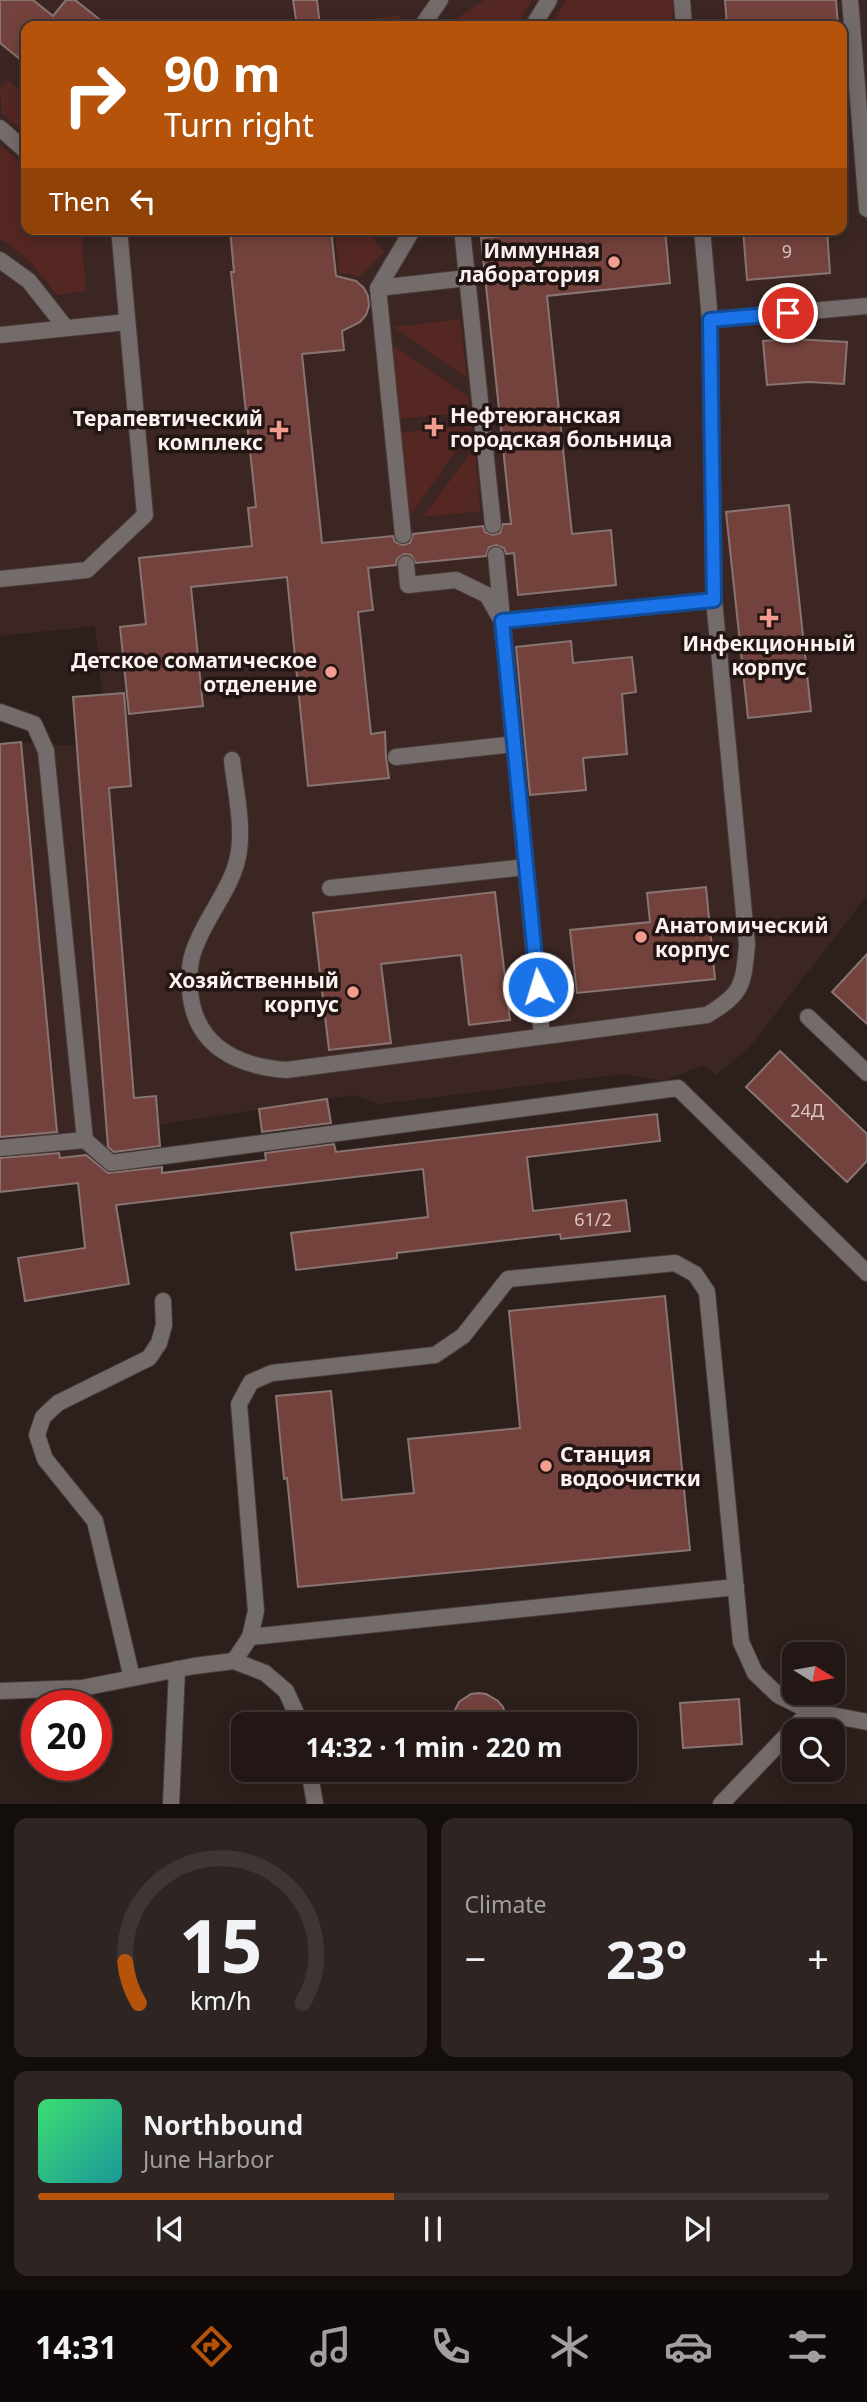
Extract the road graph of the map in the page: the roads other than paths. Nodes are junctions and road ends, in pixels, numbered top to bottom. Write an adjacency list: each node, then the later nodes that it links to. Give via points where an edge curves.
1 (440, 0): 5 (lane)
2 (549, 0): 6 (lane)
3 (682, 0): 7 (lane)
4 (850, 0): 10 (lane)
5 (425, 21)
6 (536, 21)
7 (684, 21)
8 (0, 128): 9 (lane)
9 (21, 147)
10 (867, 209)
11 (120, 235): 20 (lane)
12 (409, 235): 17 (lane)
13 (463, 235): 16 (lane)
14 (703, 235): 19 (lane)
15 (0, 260): 21 (lane, via 29,281)
16 (467, 278): 17 (lane); 23 (lane)
17 (378, 288): 24 (lane)
18 (867, 306): 19 (lane)
19 (710, 320): 28 (lane)
20 (127, 322): 21 (lane); 27 (lane, via 145,515 87,570)
21 (66, 328): 22 (lane)
22 (0, 335)
23 (493, 526)
24 (403, 535)
25 (496, 555): 29 (lane)
26 (406, 564): 29 (lane, via 408,585 456,580 486,595)
27 (0, 579)
28 (714, 600): 29 (lane); 37 (lane, via 747,945 744,977 731,1000 707,1015)
29 (502, 621): 31 (lane)
30 (0, 712): 39 (lane, via 34,724 46,751)
31 (514, 744): 32 (lane); 34 (lane)
32 (396, 757)
33 (232, 760): 37 (lane, via 239,851 234,871 192,954 189,974 196,1021 211,1043 235,1059 286,1070)
34 (526, 867): 35 (lane); 37 (lane)
35 (330, 888)
36 (808, 1017): 38 (lane)
37 (542, 1035)
38 (867, 1073)
39 (85, 1140): 40 (lane); 41 (lane, via 111,1163 678,1088)
40 (0, 1148)
41 (864, 1265)
42 (163, 1301): 47 (lane, via 164,1325 149,1358 58,1403 43,1417 37,1435 45,1459 95,1521)
43 (736, 1587): 44 (lane); 44 (lane, via 707,1292 695,1274 675,1263 508,1279 463,1336 435,1355 272,1373 251,1382 239,1404 256,1611); 49 (lane, via 741,1642 755,1673 778,1695)
44 (250, 1637): 45 (lane)
45 (234, 1661): 46 (lane); 50 (lane, via 265,1673 286,1691)
46 (177, 1669): 47 (lane); 53 (lane)
47 (132, 1678): 48 (lane, via 82,1688)
48 (0, 1691)
49 (810, 1711): 51 (lane); 55 (lane)
50 (296, 1712)
51 (867, 1722)
52 (311, 1782): 54 (lane)
53 (171, 1804)
54 (315, 1804)
55 (720, 1804)

